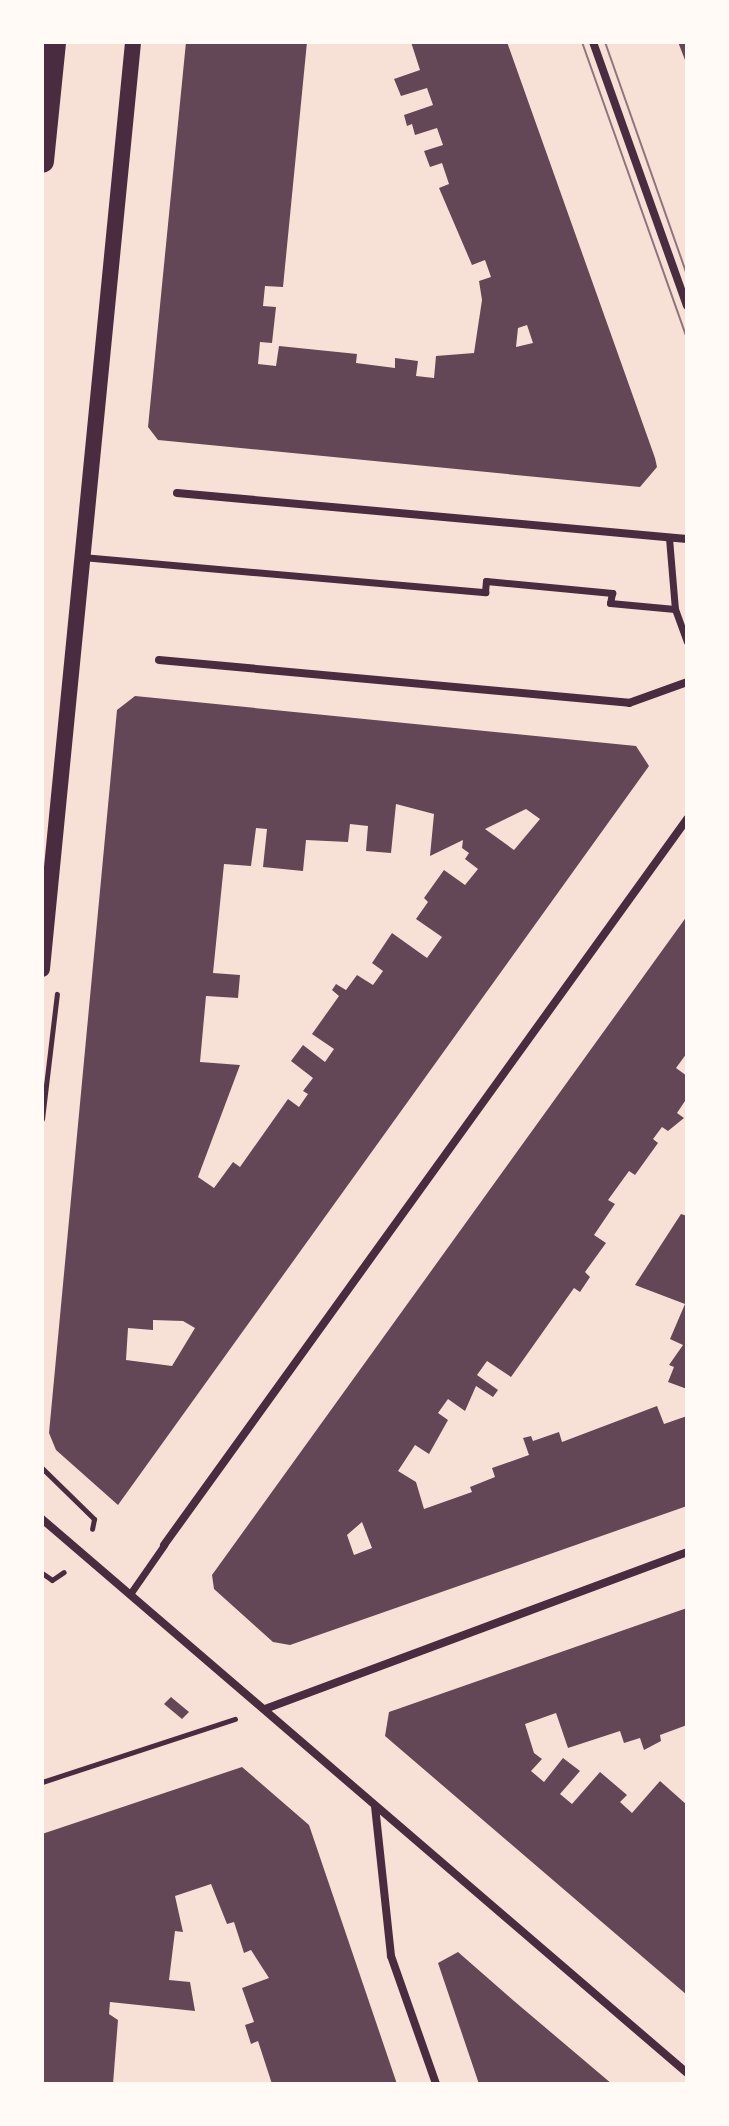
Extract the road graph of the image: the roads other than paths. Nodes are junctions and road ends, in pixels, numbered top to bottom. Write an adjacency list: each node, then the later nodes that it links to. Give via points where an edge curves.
1 (54, 42): 4 (highway)
2 (133, 42): 9 (main road)
3 (593, 42): 5 (street)
4 (42, 161)
5 (687, 306)
6 (177, 493): 7 (street)
7 (669, 538): 8 (street); 10 (street)
8 (687, 539)
9 (82, 557): 10 (street, via 485,592 486,581 612,593 610,603); 15 (main road)
10 (675, 609): 11 (street)
11 (687, 642)
12 (159, 660): 13 (street, via 629,703)
13 (687, 682)
14 (687, 819): 17 (street)
15 (42, 969)
16 (42, 1519): 19 (street)
17 (164, 1545): 19 (street)
18 (687, 1552): 20 (street)
19 (130, 1594): 20 (street)
20 (265, 1709): 21 (street)
21 (375, 1805): 22 (street); 23 (street, via 391,1956)
22 (687, 2073)
23 (436, 2084)

